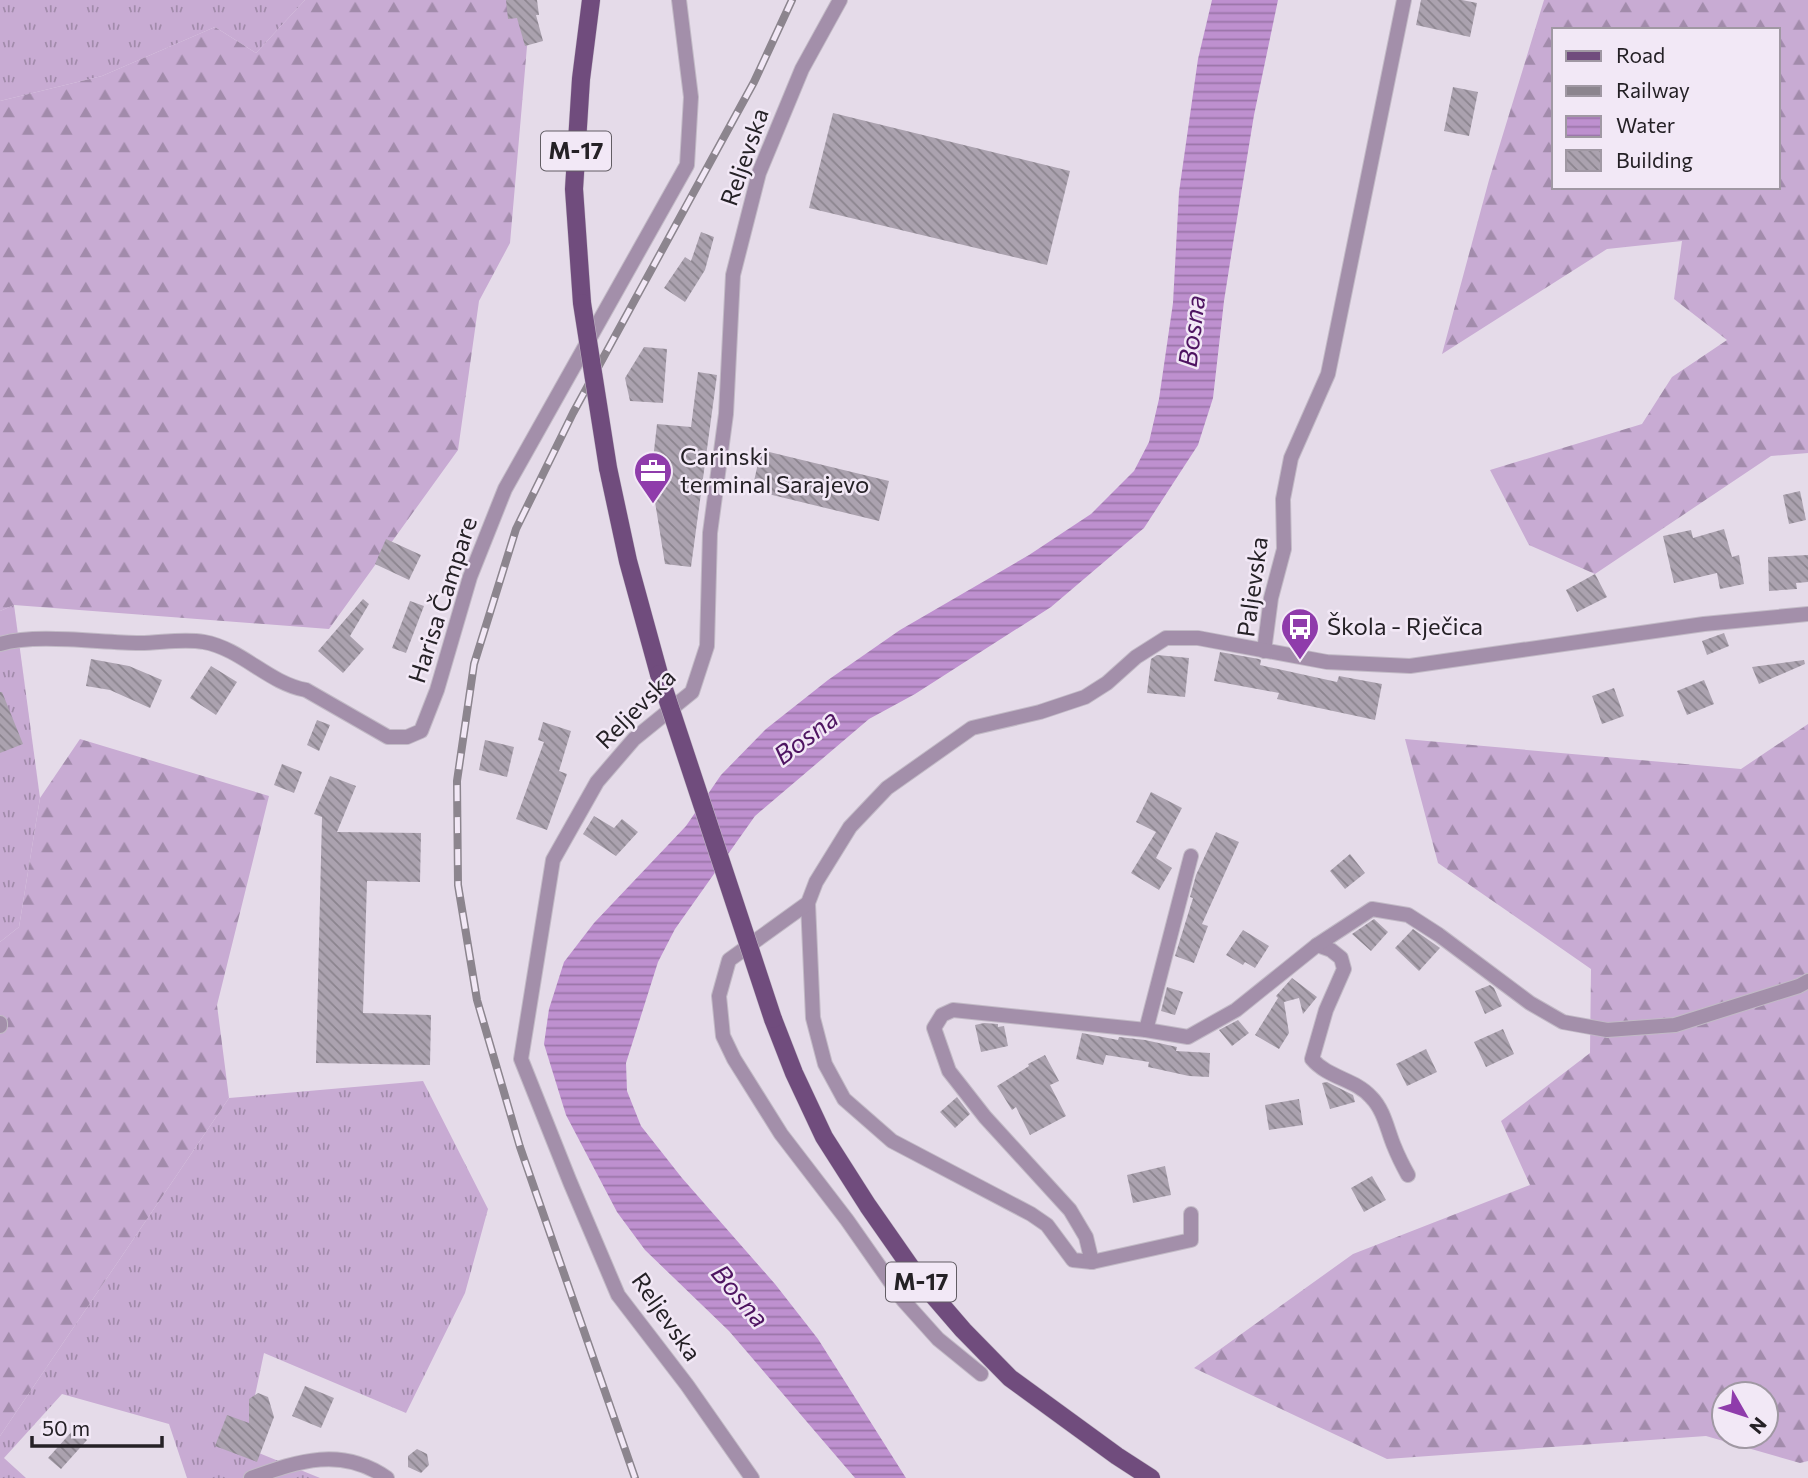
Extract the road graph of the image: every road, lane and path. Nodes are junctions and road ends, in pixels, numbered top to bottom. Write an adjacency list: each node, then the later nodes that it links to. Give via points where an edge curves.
1 (591, 0): 20 (main road, M-17, bridge, via 580,79 574,189 582,303 608,468 659,674 773,1018 824,1137 919,1279 1010,1378)
2 (679, 0): 6 (street, Harisa Čampare, via 691,97 687,165 505,489 470,577 421,731 388,737 306,690 291,687 204,642)
3 (840, 0): 19 (street, Reljevska, via 802,69 760,173 733,275 726,414 710,534 707,646 692,692 634,739 597,782 553,860 521,1059 618,1295)
4 (1404, 0): 7 (street, Paljevska, via 1328,374 1291,458 1283,499 1284,549)
5 (1808, 614): 7 (street, Paljevska, via 1410,666 1327,662)
6 (0, 644)
7 (1264, 650): 9 (street, via 1198,638 1166,638 1085,697 972,728 887,788 850,827)
8 (1191, 856): 12 (street)
9 (808, 903): 15 (street, via 813,1018 825,1064 844,1099 892,1141 1047,1225 1073,1260); 16 (street, via 729,960 719,996 723,1035 781,1134 903,1300 938,1339)
10 (1317, 945): 11 (street, via 1372,909 1408,915 1530,1003 1563,1021 1607,1030 1675,1025); 12 (street, via 1236,1010 1188,1037); 13 (street, via 1331,950 1344,969 1312,1059 1372,1097)
11 (1808, 981)
12 (1146, 1030): 15 (street, via 953,1010 934,1028 949,1072 1070,1210 1086,1237)
13 (1408, 1175)
14 (1191, 1214): 15 (street, via 1191,1240)
15 (1092, 1262)
16 (981, 1374)
17 (251, 1478): 18 (street, via 310,1459 335,1458)
18 (387, 1478)
19 (752, 1478)
20 (1151, 1478)

